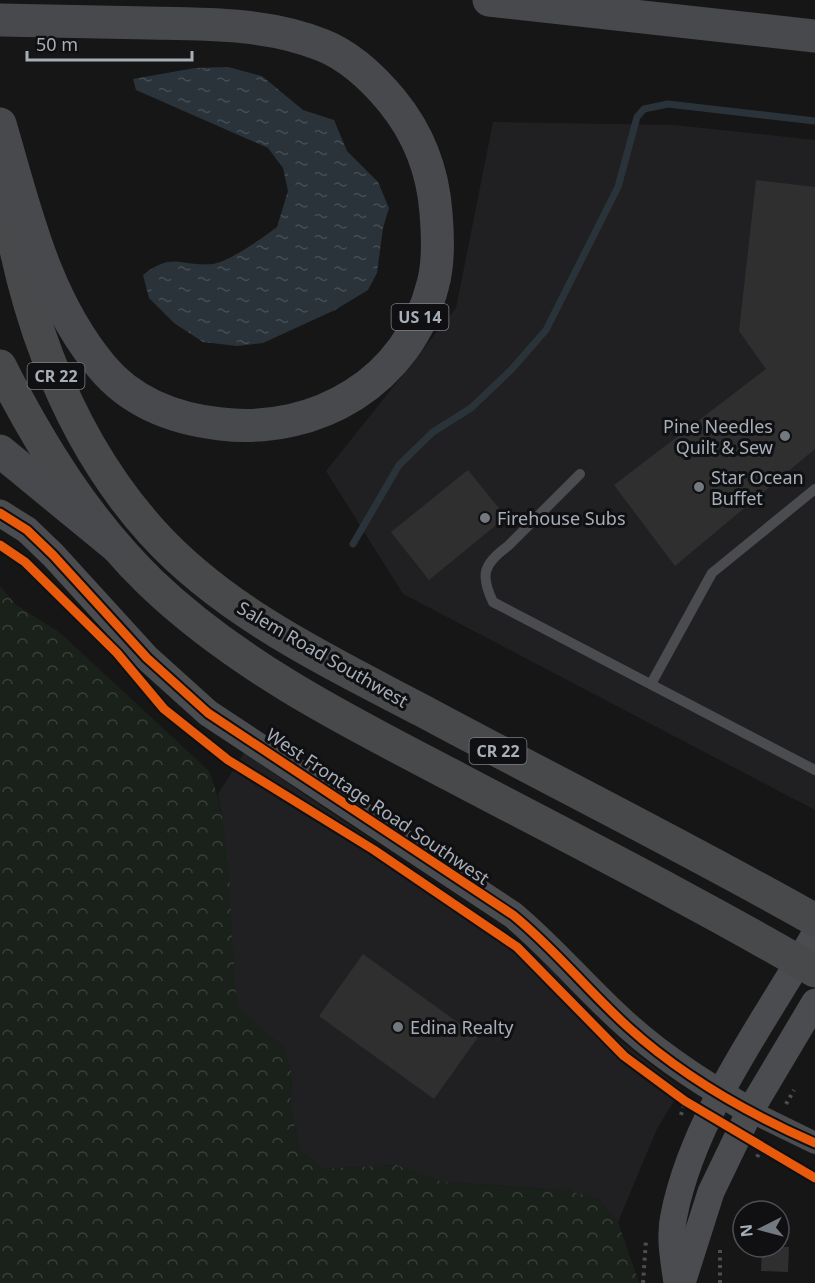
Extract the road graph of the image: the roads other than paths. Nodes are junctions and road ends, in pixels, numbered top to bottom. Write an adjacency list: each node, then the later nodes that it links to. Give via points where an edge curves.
1 (489, 0): 3 (highway)
2 (0, 20): 4 (highway, US 14, via 240,26 322,45 353,62 402,113 427,163 434,190 437,254 433,284 422,316 379,376 328,411 306,419 269,426 234,426 191,421 157,409 123,389 75,331 42,265)
3 (815, 36)
4 (0, 124)
5 (0, 148): 14 (main road, Salem Road Southwest / CR 22, via 16,260 48,360 67,402 115,485 152,532 182,561 241,608 322,657)
6 (0, 366): 11 (main road, via 74,493)
7 (0, 451): 11 (highway)
8 (580, 474): 12 (lane, via 495,556 486,569 484,584 493,602)
9 (815, 489): 12 (lane, via 712,573)
10 (0, 513): 18 (street, West Frontage Road Southwest, via 27,530 147,658 208,713 513,915 548,944 627,1026)
11 (117, 547): 16 (main road, CR 22, via 152,584 201,625 288,687)
12 (651, 684): 13 (lane)
13 (815, 770)
14 (815, 920)
15 (815, 934): 16 (street)
16 (807, 967): 18 (street)
17 (815, 1002): 19 (street)
18 (716, 1105): 19 (street, West Frontage Road Southwest); 21 (street, via 686,1168 674,1216)
19 (745, 1122): 20 (street, via 775,1124); 22 (street, via 711,1192)
20 (815, 1143)
21 (677, 1283)
22 (682, 1283)

